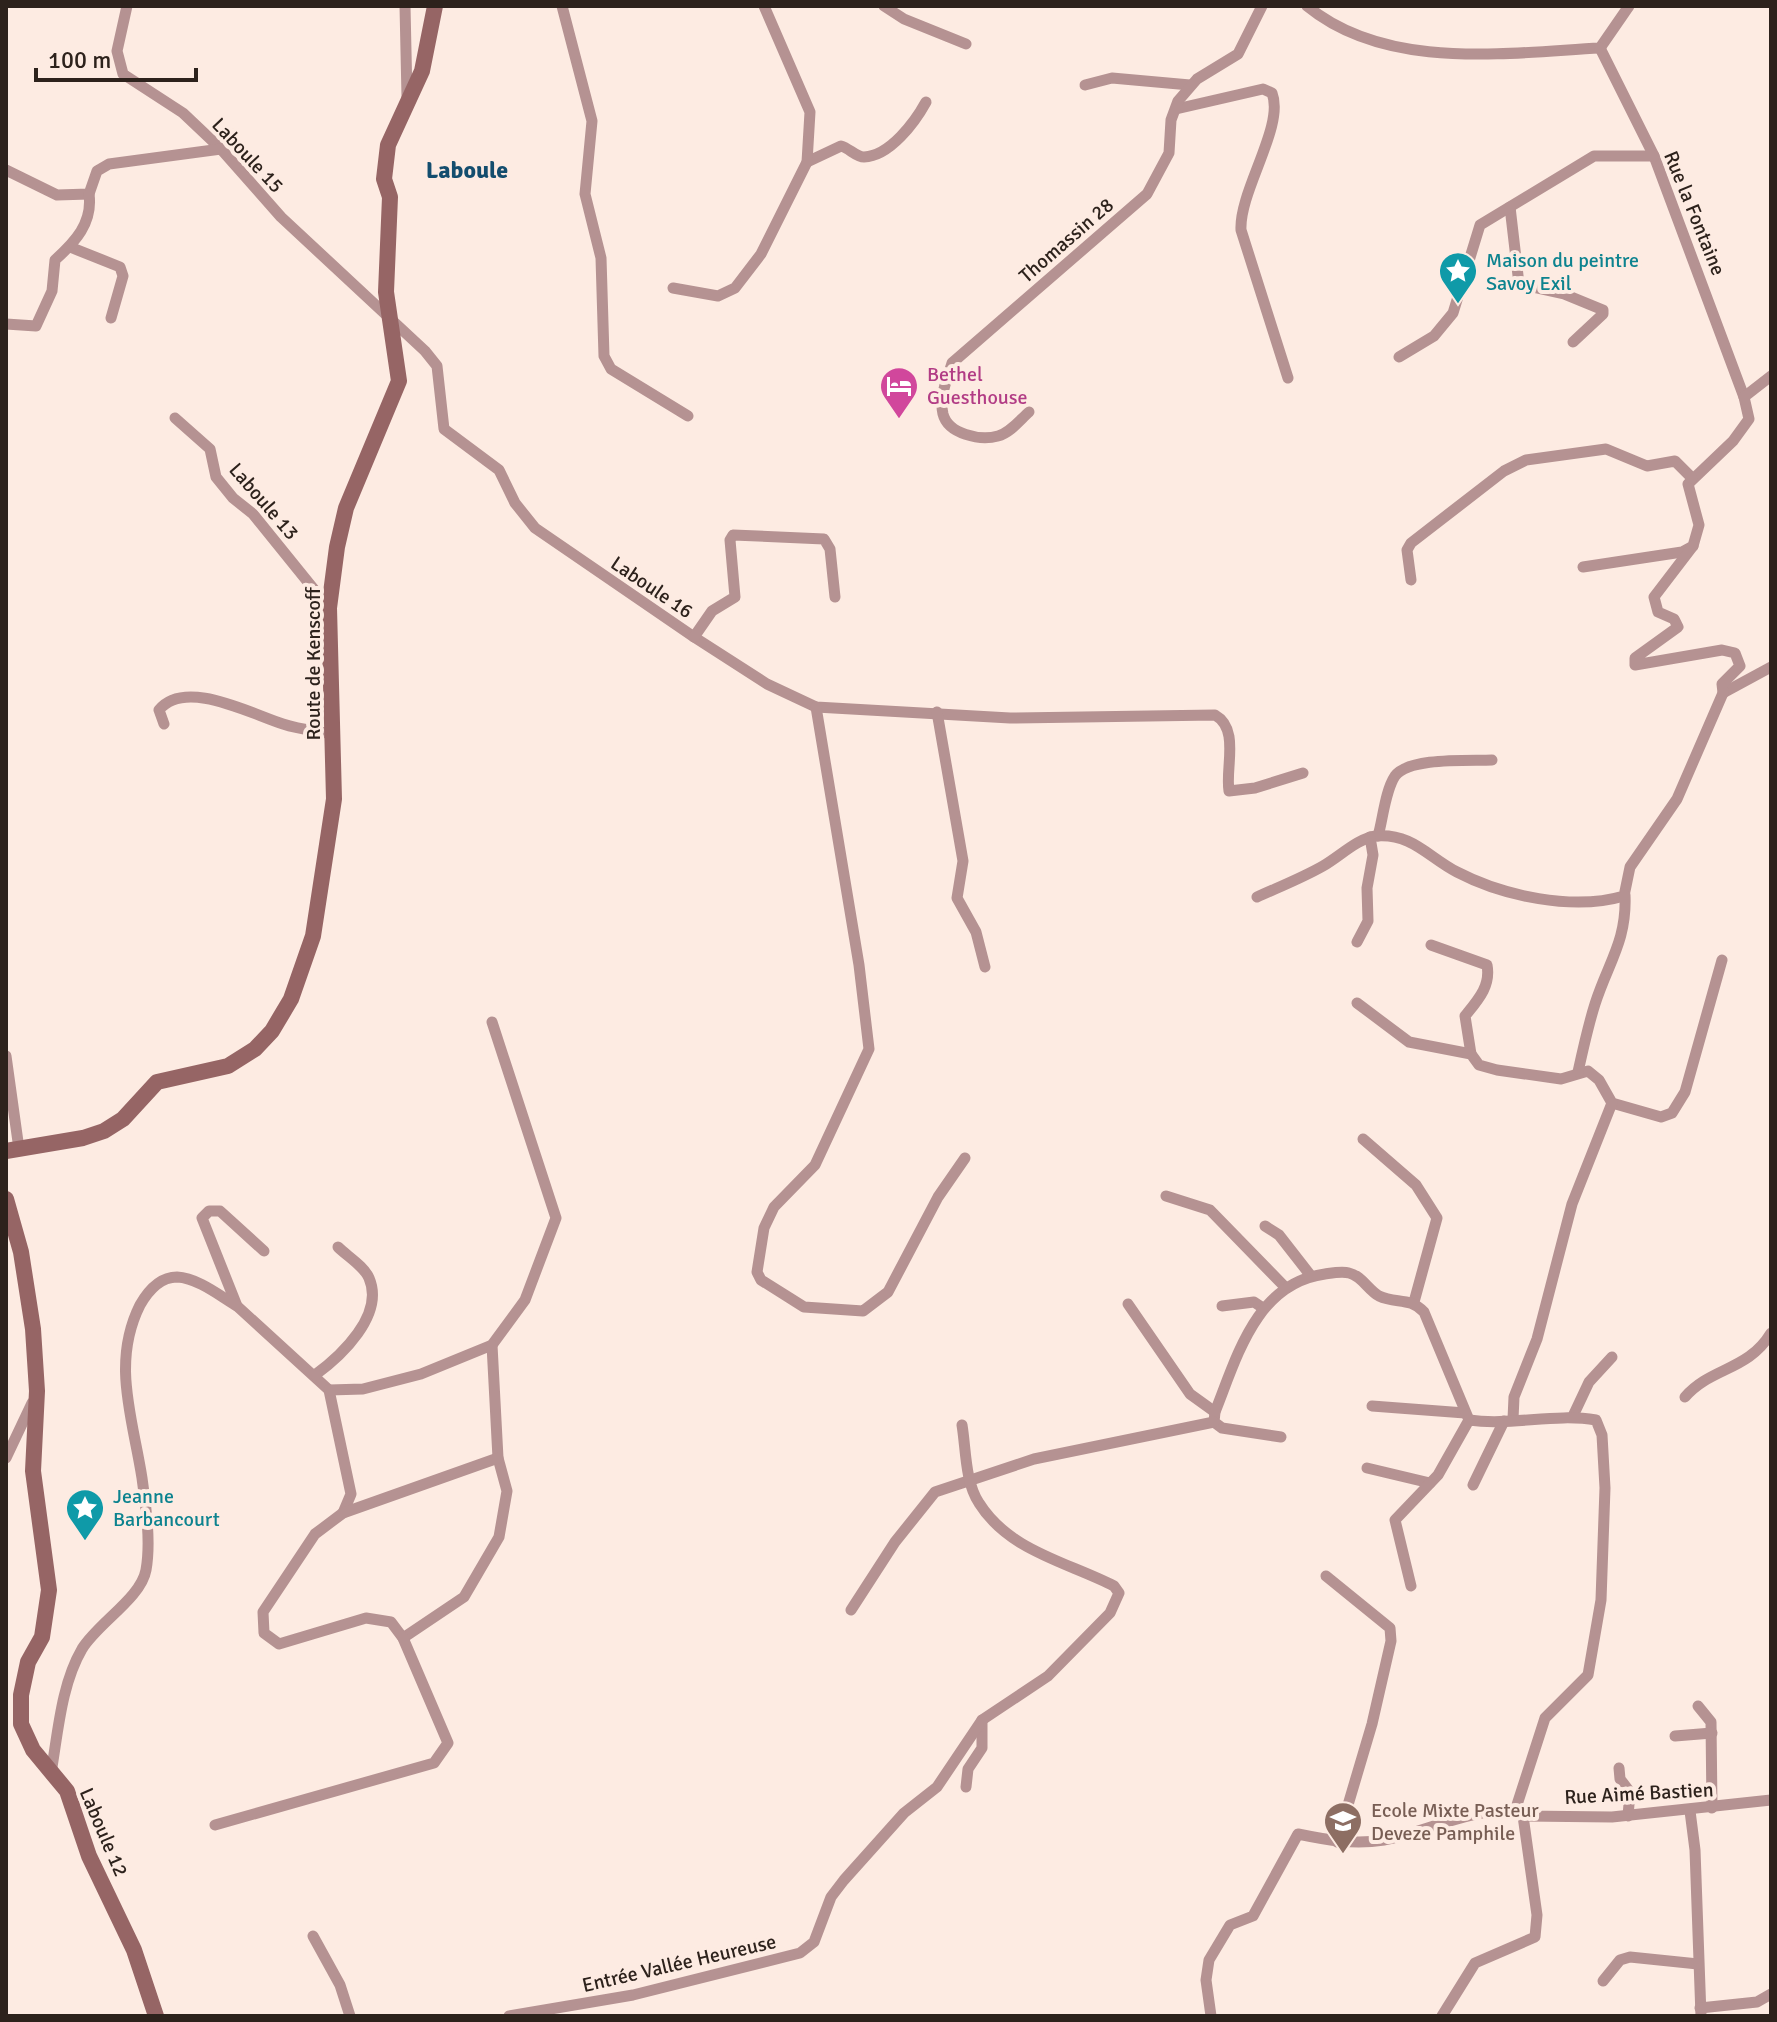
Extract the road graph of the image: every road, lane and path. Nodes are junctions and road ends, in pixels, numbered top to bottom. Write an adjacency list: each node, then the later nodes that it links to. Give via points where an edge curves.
1 (127, 6): 17 (street, Laboule 15, via 117,51 123,74 183,113)
2 (405, 6): 14 (street)
3 (435, 6): 14 (main road, Route de Kenscoff, via 422,71)
4 (562, 6): 34 (street, via 592,121 585,194 601,258 604,356 611,369)
5 (764, 6): 19 (street, via 810,112)
6 (884, 6): 10 (street)
7 (1262, 6): 13 (street, Thomassin 28, via 1238,54)
8 (1307, 6): 11 (street, via 1337,27 1368,39 1435,52)
9 (1629, 6): 11 (street)
10 (966, 44)
11 (1600, 48): 18 (street, Rue la Fontaine)
12 (1085, 85): 13 (street, via 1112,78)
13 (1190, 85): 16 (street, Thomassin 28)
14 (407, 102): 26 (main road, Route de Kenscoff, via 388,145 384,179 390,197 385,269)
15 (926, 102): 19 (street, via 904,135 871,155 860,157 841,146)
16 (1176, 109): 31 (street, via 1263,89 1275,100 1240,221); 33 (street, Thomassin 28, via 1169,153 1147,194 952,363 942,393 943,416 953,429 971,437 997,436)
17 (221, 149): 21 (street, via 109,164 97,171); 26 (street, Laboule 15, via 281,217)
18 (1654, 156): 22 (street, via 1594,156); 32 (street, Rue la Fontaine)
19 (807, 162): 24 (street, via 761,254 735,288 718,296)
20 (6, 170): 21 (street, via 57,195)
21 (89, 194): 23 (street, via 89,218)
22 (1510, 207): 28 (street, via 1519,284 1603,310); 29 (street, via 1476,230 1453,313 1434,336)
23 (70, 247): 25 (street, via 120,267 123,276); 27 (street, via 55,260 52,291 36,326)
24 (673, 288)
25 (111, 318)
26 (389, 320): 41 (main road, Route de Kenscoff, via 399,381 346,508); 42 (street, Laboule 16, via 437,366 444,429 499,470 535,528)
27 (6, 324)
28 (1573, 342)
29 (1399, 357)
30 (1771, 376): 32 (street)
31 (1288, 378)
32 (1744, 397): 36 (street, via 1749,419 1743,430)
33 (1029, 412)
34 (688, 416)
35 (175, 418): 41 (street, Laboule 13, via 210,449 216,477)
36 (1692, 478): 37 (street, via 1689,494 1699,525); 39 (street, via 1675,461 1647,466 1606,449 1526,460 1411,543)
37 (1693, 546): 38 (street); 44 (street, via 1654,597 1658,612 1678,627 1634,663 1642,667 1709,650 1735,653 1740,666 1722,684)
38 (1583, 567)
39 (1411, 580)
40 (835, 597): 42 (street, via 830,549 824,539 733,535 735,597 712,611)
41 (329, 608): 48 (main road, Route de Kenscoff)
42 (694, 637): 45 (street, Laboule 16, via 767,684)
43 (1771, 667): 44 (street)
44 (1723, 693): 52 (street, via 1677,799 1630,867)
45 (816, 707): 46 (street, Laboule 16); 66 (street, via 869,1049 815,1165 769,1217 756,1263 761,1280 804,1307 863,1311 888,1292)
46 (937, 712): 50 (street, Laboule 16, via 1010,718 1215,715 1226,724 1229,740 1229,791); 57 (street, via 963,861 957,898 976,932)
47 (164, 724): 48 (street, via 159,710 164,703 189,696)
48 (332, 734): 65 (main road, Route de Kenscoff, via 334,799 313,936 291,999 272,1031 228,1066 157,1082 123,1119 104,1131)
49 (1492, 760): 51 (street, via 1417,764 1402,770 1392,783)
50 (1303, 773)
51 (1374, 837): 52 (street, via 1405,838 1457,872 1530,897 1552,902); 53 (street); 54 (street, via 1368,921)
52 (1625, 895): 62 (street, via 1620,945 1595,1003)
53 (1257, 897)
54 (1357, 942)
55 (1431, 945): 60 (street, via 1487,965 1483,994 1465,1016)
56 (1722, 960): 63 (street, via 1685,1092 1672,1113 1661,1117)
57 (985, 967)
58 (1357, 1003): 60 (street, via 1409,1042)
59 (492, 1022): 80 (street, via 556,1218 525,1300)
60 (1471, 1054): 62 (street, via 1479,1065 1497,1070 1561,1079)
61 (6, 1056): 65 (street)
62 (1578, 1072): 63 (street, via 1588,1071 1599,1080)
63 (1612, 1103): 90 (street, via 1572,1204 1537,1339)
64 (1363, 1139): 74 (street, via 1416,1185 1437,1218)
65 (12, 1150)
66 (965, 1158)
67 (1166, 1196): 73 (street, via 1210,1210)
68 (6, 1199): 84 (main road, Laboule 12, via 24,1267)
69 (1265, 1226): 72 (street, via 1279,1235)
70 (338, 1247): 82 (street, via 369,1275 369,1309 361,1329)
71 (264, 1251): 76 (street, via 220,1211 202,1218)
72 (1311, 1276): 73 (street); 74 (street, via 1350,1273 1378,1295)
73 (1285, 1287): 78 (street)
74 (1414, 1302): 89 (street, via 1431,1325)
75 (1128, 1304): 88 (street, via 1190,1394)
76 (237, 1306): 82 (street); 109 (street, via 196,1283 173,1277 156,1284 136,1314 125,1389 142,1478 147,1568 138,1590 81,1650 63,1701)
77 (1222, 1306): 78 (street, via 1254,1302)
78 (1263, 1308): 88 (street, via 1233,1365)
79 (1771, 1333): 85 (street, via 1757,1352 1734,1368 1700,1379)
80 (492, 1345): 83 (street, via 421,1374 363,1389); 94 (street)
81 (1612, 1357): 87 (street, via 1589,1382)
82 (315, 1375): 83 (street)
83 (329, 1390): 99 (street, via 351,1494)
84 (37, 1391): 93 (street); 109 (main road, Laboule 12, via 33,1471 49,1590 42,1637 28,1662 19,1707 24,1736)
85 (1685, 1397)
86 (1372, 1406): 89 (street)
87 (1573, 1416): 90 (street); 114 (street, via 1596,1420 1602,1435 1601,1600 1588,1675 1545,1718)
88 (1215, 1417): 92 (street, via 1222,1428); 96 (street, via 1034,1459)
89 (1467, 1417): 90 (street); 97 (street)
90 (1509, 1420): 98 (street)
91 (962, 1425): 96 (street)
92 (1281, 1437)
93 (6, 1458)
94 (498, 1458): 99 (street); 103 (street, via 507,1491 499,1537 464,1597)
95 (1367, 1468): 97 (street)
96 (971, 1482): 102 (street, via 928,1498); 105 (street, Entrée Vallée Heureuse, via 978,1502 1011,1535 1045,1558 1100,1579 1119,1593 1110,1613 1048,1676)
97 (1430, 1483): 101 (street, via 1395,1520)
98 (1473, 1485)
99 (343, 1513): 103 (street, via 315,1534 263,1612 264,1633 279,1644 366,1618 391,1622)
100 (1326, 1576): 117 (street, via 1390,1628 1391,1641)
101 (1411, 1586)
102 (851, 1610)
103 (403, 1638): 116 (street, via 448,1743 434,1763)
104 (1698, 1706): 106 (street, via 1711,1722)
105 (982, 1720): 110 (street, via 982,1748 968,1769); 125 (street, Entrée Vallée Heureuse, via 937,1787 904,1813 844,1880 831,1897 814,1942 800,1953 633,1995)
106 (1712, 1733): 107 (street); 112 (street)
107 (1675, 1736)
108 (1619, 1768): 115 (street, via 1630,1792)
109 (51, 1773): 123 (main road, Laboule 12, via 67,1791)
110 (966, 1787)
111 (1771, 1800): 112 (street, Rue Aimé Bastien)
112 (1712, 1808): 113 (street, Rue Aimé Bastien)
113 (1690, 1811): 115 (street, Rue Aimé Bastien); 119 (street)
114 (1519, 1813): 115 (street, Rue Aimé Bastien); 117 (street, Rue Aimé Bastien, via 1476,1814 1385,1840); 127 (street, via 1537,1915 1535,1937 1475,1963)
115 (1628, 1816)
116 (215, 1825)
117 (1337, 1842): 126 (street, Rue Aimé Bastien, via 1298,1834 1253,1916 1230,1925 1219,1939 1206,1980)
118 (313, 1936): 124 (street)
119 (1698, 1964): 120 (street, via 1630,1957 1620,1960); 122 (street)
120 (1603, 1981)
121 (1771, 1994): 122 (street, via 1757,2002)
122 (1701, 2012)
123 (156, 2016)
124 (350, 2016)
125 (509, 2016)
126 (1211, 2016)
127 (1442, 2016)

